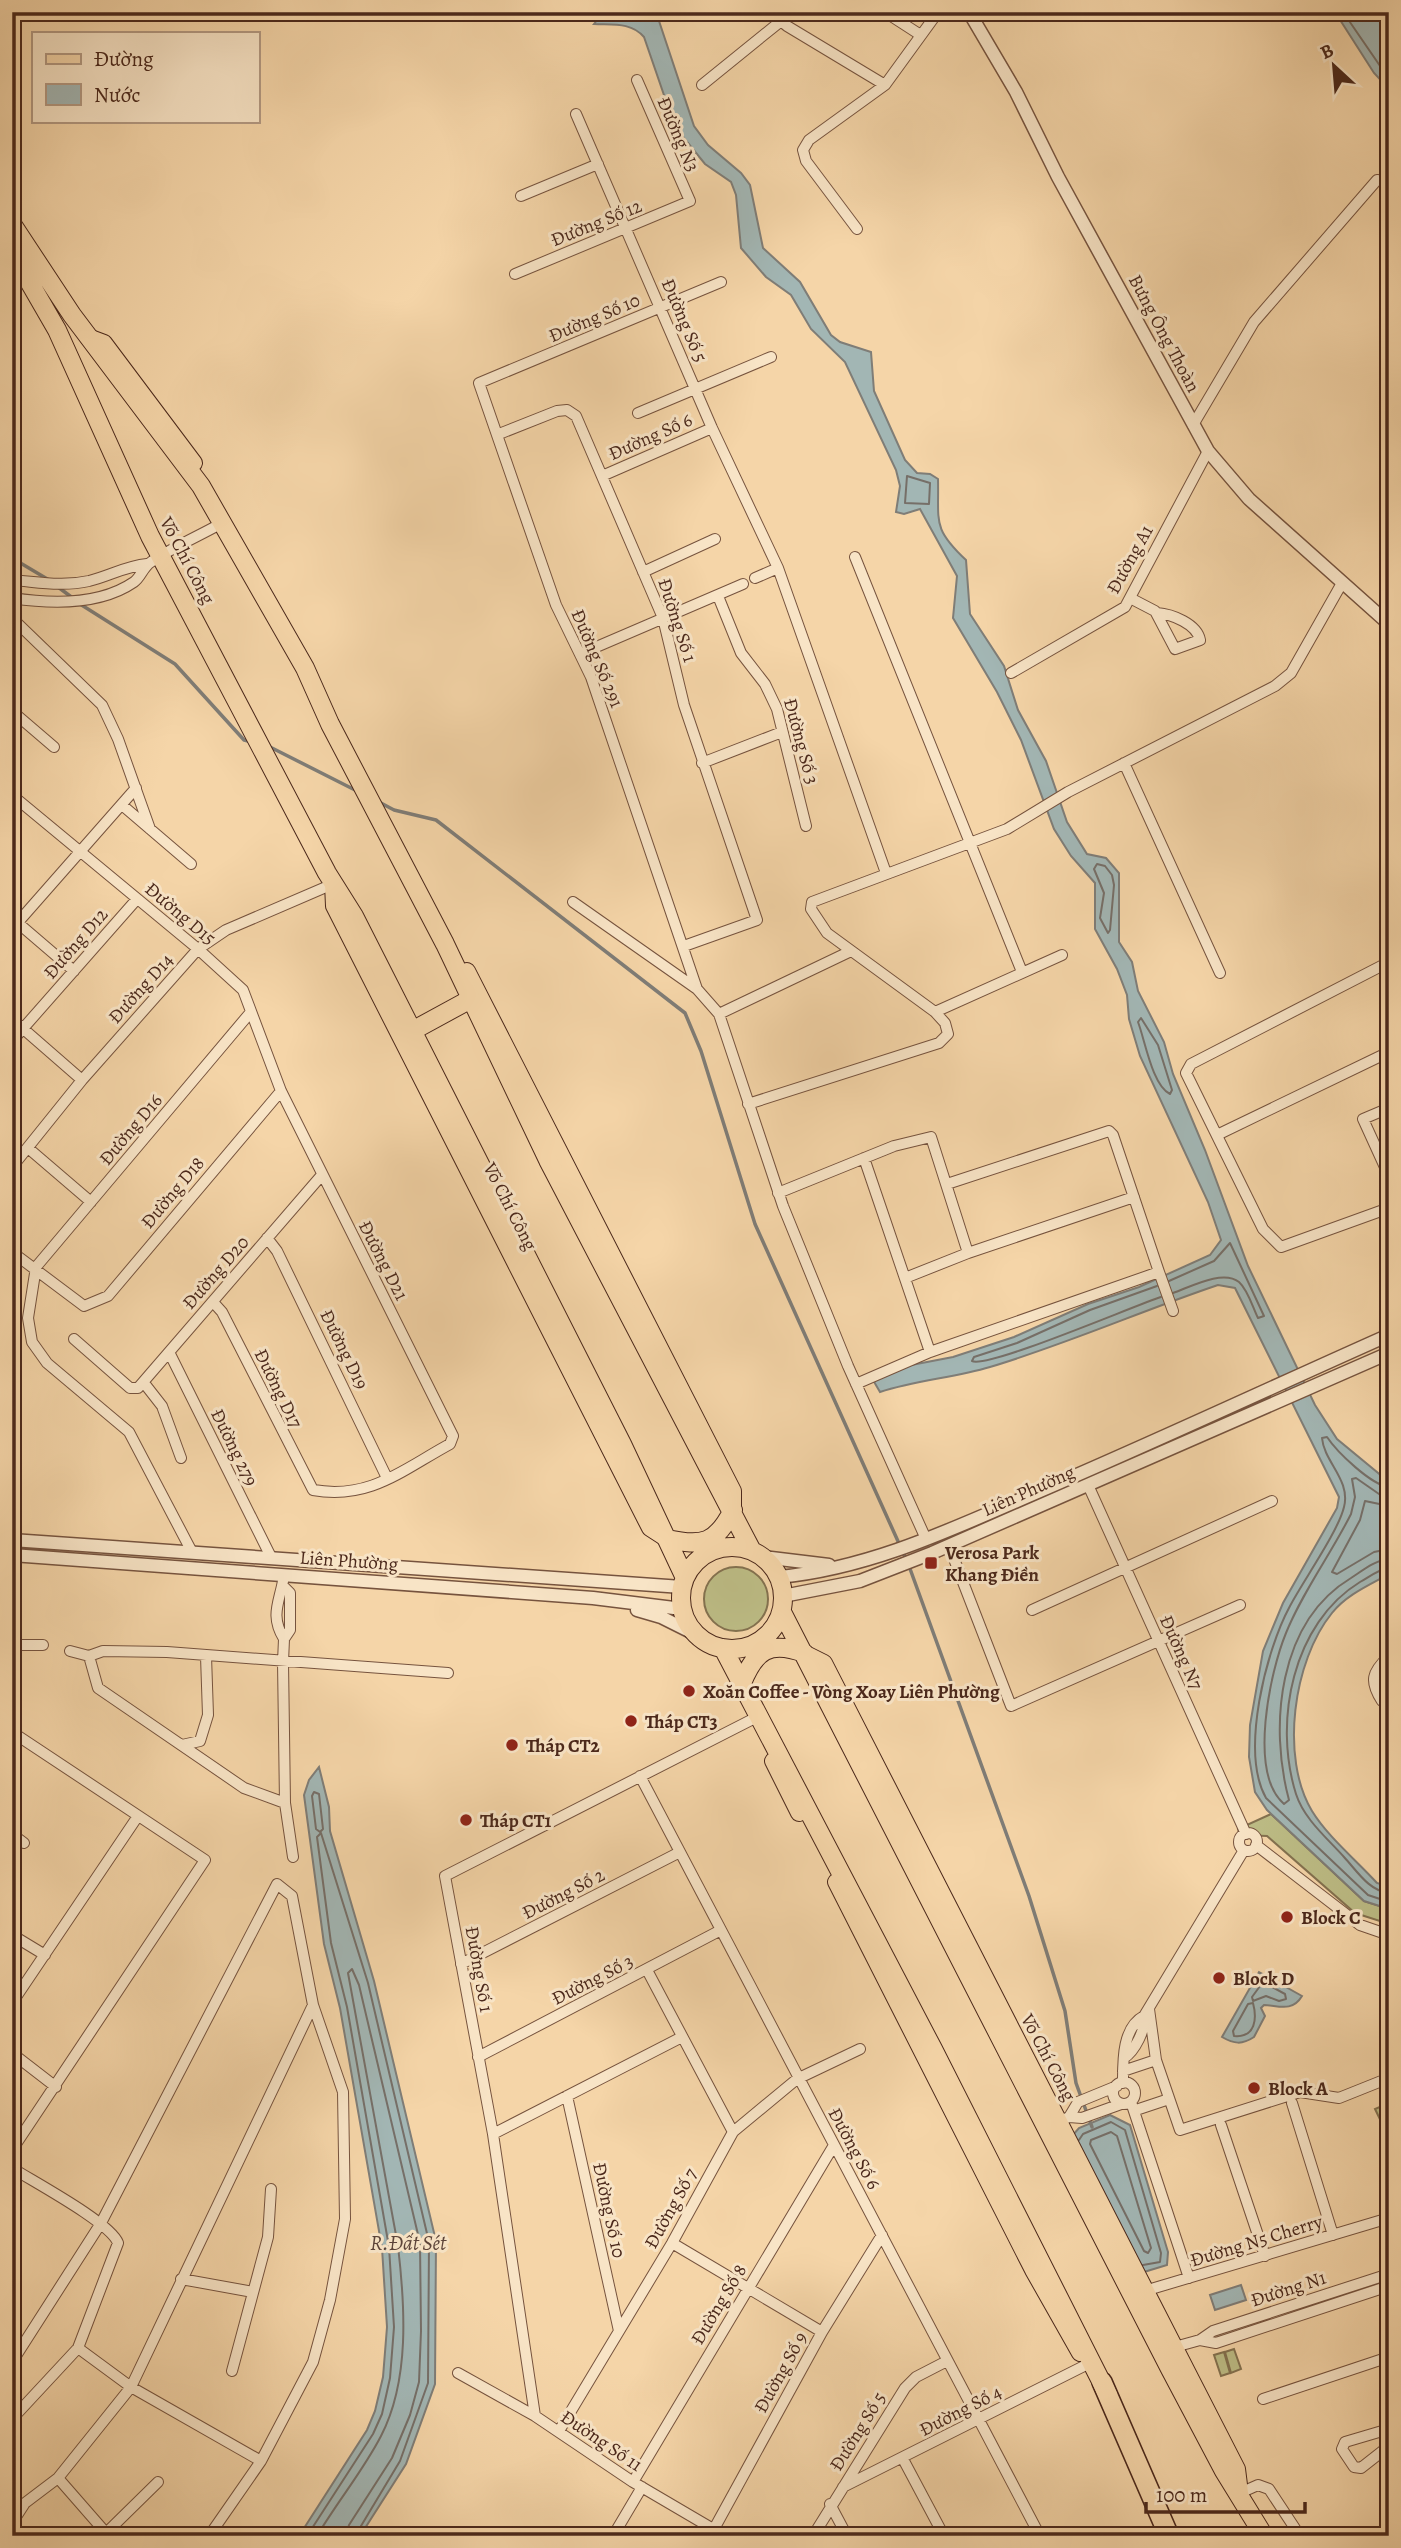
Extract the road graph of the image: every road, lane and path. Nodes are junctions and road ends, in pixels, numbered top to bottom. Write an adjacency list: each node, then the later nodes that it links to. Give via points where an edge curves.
1 (770, 12): 5 (street)
2 (885, 12): 6 (street)
3 (937, 12): 6 (street)
4 (969, 12): 26 (street, Bưng Ông Thoàn)
5 (781, 21): 8 (street); 9 (street)
6 (919, 34): 9 (street)
7 (637, 80): 14 (street, Đường N3)
8 (702, 85)
9 (885, 85): 17 (street, via 809,140 803,150 806,161)
10 (576, 114): 11 (street, Đường Số 5)
11 (598, 164): 13 (street); 16 (street, Đường Số 5)
12 (1389, 182): 26 (street, via 1377,180 1254,322)
13 (521, 196)
14 (690, 201): 16 (street, Đường Số 12)
15 (12, 224): 31 (highway, via 88,337 201,486)
16 (626, 229): 19 (street, Đường Số 12); 21 (street, Đường Số 5)
17 (857, 229)
18 (12, 253): 34 (highway, Võ Chí Công, via 57,330)
19 (515, 274)
20 (721, 282): 21 (street, Đường Số 10)
21 (661, 308): 23 (street, Đường Số 10); 24 (street, Đường Số 5)
22 (771, 357): 24 (street)
23 (479, 383): 28 (street, Đường Số 291)
24 (695, 389): 25 (street); 27 (street, Đường Số 5)
25 (638, 413)
26 (1193, 425): 29 (street, Bưng Ông Thoàn)
27 (712, 428): 30 (street, Đường Số 6); 35 (street, Đường Số 5)
28 (499, 434): 30 (street, Đường Số 1, via 567,410 576,416); 50 (street, Đường Số 291, via 556,605)
29 (1208, 451): 40 (street, Bưng Ông Thoàn, via 1249,499); 45 (street, Đường A1)
30 (602, 476): 36 (street, Đường Số 1)
31 (226, 529): 34 (street); 70 (highway, via 304,668)
32 (715, 539): 36 (street)
33 (855, 557): 62 (street)
34 (154, 560): 37 (street); 42 (street, via 136,581); 66 (highway, Võ Chí Công, via 207,640)
35 (778, 568): 38 (street); 65 (street, Đường Số 5)
36 (643, 572): 48 (street, Đường Số 1)
37 (114, 573): 39 (street, via 65,585); 42 (street)
38 (755, 578)
39 (17, 581)
40 (1342, 583): 49 (street, Bưng Ông Thoàn); 56 (street, via 1291,673 1275,686)
41 (743, 584): 43 (street)
42 (122, 588): 44 (street, via 90,599 46,603)
43 (718, 596): 48 (street); 53 (street, Đường Số 3, via 741,653 771,695)
44 (12, 598)
45 (1130, 598): 46 (street); 51 (street, Đường A1, via 1125,607)
46 (1157, 613): 46 (street, via 1174,616 1200,639 1175,649)
47 (12, 618): 57 (street, via 102,705)
48 (663, 618): 50 (street); 55 (street, Đường Số 1)
49 (1389, 624)
50 (580, 654): 71 (street, Đường Số 291)
51 (1012, 673)
52 (12, 711): 54 (street)
53 (782, 733): 55 (street); 60 (street, Đường Số 3)
54 (54, 747)
55 (702, 762): 71 (street, Đường Số 1, via 757,920)
56 (1125, 763): 62 (street, via 1007,829); 78 (street)
57 (136, 788): 59 (street); 61 (street)
58 (13, 797): 63 (street, Đường D15)
59 (122, 805): 61 (street); 63 (street)
60 (806, 826)
61 (149, 829): 64 (street)
62 (970, 844): 65 (street); 77 (street)
63 (80, 853): 67 (street, Đường D15); 69 (street)
64 (191, 864)
65 (886, 873): 73 (street, via 812,902 815,919)
66 (333, 884): 72 (street, Đường D14, via 226,930); 86 (highway, Võ Chí Công); 125 (main road, Võ Chí Công, via 334,906 650,1528)
67 (137, 899): 72 (street, Đường D15); 76 (street, Đường D12)
68 (573, 902): 79 (street)
69 (15, 926): 76 (street)
70 (445, 944): 80 (highway); 124 (main road, via 458,954 733,1491)
71 (684, 946): 79 (street, Đường Số 291)
72 (198, 949): 82 (street, Đường D15, via 243,990); 89 (street, Đường D14)
73 (850, 951): 81 (street); 83 (street)
74 (1062, 955): 77 (street)
75 (1389, 962): 93 (street, via 1191,1064 1186,1073)
76 (74, 971): 85 (street, Đường D12)
77 (1022, 972): 81 (street)
78 (1220, 973)
79 (697, 989): 83 (street)
80 (469, 1000): 86 (highway); 124 (highway)
81 (935, 1012): 91 (street, via 948,1028 945,1040 939,1043)
82 (250, 1013): 90 (street, Đường D15); 103 (street, Đường D16)
83 (719, 1014): 91 (street)
84 (12, 1019): 85 (street)
85 (23, 1028): 87 (street, Đường D12); 89 (street)
86 (412, 1031): 125 (highway, Võ Chí Công)
87 (12, 1041)
88 (1389, 1052): 93 (street)
89 (82, 1080): 94 (street, Đường D14)
90 (281, 1091): 98 (street, Đường D21); 108 (street, Đường D18, via 108,1296 84,1306)
91 (748, 1104): 101 (street)
92 (1389, 1108): 96 (street, via 1363,1119)
93 (1217, 1136): 104 (street, via 1263,1229 1281,1247)
94 (27, 1148): 97 (street, Đường D14); 103 (street)
95 (864, 1158): 100 (street, via 931,1136); 101 (street); 110 (street)
96 (1386, 1161): 99 (street)
97 (12, 1167)
98 (321, 1176): 105 (street, Đường D20); 121 (street, Đường D21, via 453,1436 450,1444)
99 (1389, 1176)
100 (947, 1184): 102 (street, via 1109,1131); 107 (street)
101 (778, 1194): 119 (street)
102 (1133, 1197): 107 (street); 109 (street)
103 (91, 1202): 108 (street, Đường D16)
104 (1389, 1208)
105 (267, 1238): 111 (street, Đường D20); 121 (street, Đường D19)
106 (12, 1252): 108 (street)
107 (968, 1253): 110 (street)
108 (36, 1267): 130 (street, via 27,1318 32,1342 47,1363 129,1432)
109 (1160, 1274): 112 (street); 116 (street)
110 (905, 1278): 116 (street)
111 (213, 1301): 115 (street, Đường D20); 121 (street, Đường D17, via 313,1490 351,1493)
112 (1171, 1306)
113 (1389, 1335): 126 (street, Liên Phường)
114 (74, 1339): 118 (street, Đường D20, via 134,1390)
115 (169, 1352): 118 (street, Đường D20); 132 (street, Đường 279)
116 (930, 1352): 119 (street)
117 (1389, 1353): 122 (street, Liên Phường)
118 (144, 1382): 120 (street, via 162,1406)
119 (856, 1384): 126 (street)
120 (181, 1458)
121 (387, 1478)
122 (1088, 1485): 128 (street, Liên Phường); 134 (street, Đường N7)
123 (1272, 1501): 134 (street)
124 (733, 1510): 125 (highway, via 722,1530 709,1540 689,1544); 129 (highway)
125 (667, 1539): 136 (highway, Võ Chí Công)
126 (926, 1539): 133 (street, Liên Phường)
127 (12, 1540): 130 (street, Liên Phường)
128 (949, 1546): 142 (street, Liên Phường); 144 (street, via 1011,1706)
129 (754, 1549): 133 (street, via 823,1565); 135 (highway); 136 (highway, via 713,1551)
130 (192, 1552): 132 (street, Liên Phường)
131 (12, 1555): 137 (street, Liên Phường)
132 (277, 1558): 136 (street, Liên Phường); 137 (street)
133 (854, 1565): 135 (street, Liên Phường)
134 (1125, 1566): 141 (street); 144 (street, Đường N7)
135 (779, 1577): 142 (highway)
136 (683, 1578): 140 (highway)
137 (283, 1580): 138 (street, Liên Phường); 153 (street, via 290,1593 290,1630 284,1640)
138 (593, 1598): 140 (street, Liên Phường); 143 (street, via 661,1617)
139 (1240, 1605): 144 (street)
140 (682, 1609): 143 (highway)
141 (1031, 1610)
142 (785, 1611): 148 (highway, Võ Chí Công); 149 (highway, via 764,1647)
143 (697, 1635): 149 (highway)
144 (1159, 1643): 165 (street, Đường N7)
145 (12, 1645): 146 (street)
146 (43, 1645)
147 (70, 1651): 150 (street)
148 (804, 1653): 155 (highway, via 777,1646 766,1651 750,1664); 194 (highway, Võ Chí Công)
149 (726, 1654): 155 (highway)
150 (89, 1656): 151 (street, via 103,1651); 159 (street, via 98,1688)
151 (206, 1656): 153 (street); 159 (street, via 208,1715 200,1741)
152 (1389, 1656): 156 (street, via 1375,1669 1372,1679 1382,1701)
153 (283, 1662): 154 (street); 161 (street)
154 (448, 1673)
155 (742, 1683): 157 (highway)
156 (1389, 1703)
157 (759, 1716): 160 (street, Đường Số 1); 225 (highway, via 839,1879)
158 (13, 1732): 162 (street); 163 (street)
159 (182, 1745): 161 (street, via 244,1788)
160 (640, 1776): 169 (street, Đường Số 6); 175 (street, Đường Số 1, via 445,1875)
161 (285, 1803): 170 (street)
162 (138, 1816): 174 (street); 189 (street, via 205,1860)
163 (12, 1825)
164 (12, 1834): 166 (street)
165 (1246, 1834): 167 (street, via 1255,1837); 168 (street, via 1239,1843)
166 (24, 1843)
167 (1256, 1845): 168 (street); 173 (street, via 1360,1925)
168 (1244, 1850): 179 (street)
169 (680, 1852): 171 (street, Đường Số 6); 175 (street, Đường Số 2)
170 (293, 1857)
171 (720, 1930): 176 (street, Đường Số 3); 187 (street, Đường Số 6)
172 (12, 1935): 174 (street)
173 (1389, 1935)
174 (45, 1955): 177 (street)
175 (461, 1964): 183 (street, Đường Số 1)
176 (647, 1970): 180 (street); 183 (street, Đường Số 3)
177 (12, 2003)
178 (313, 2005): 203 (street, via 292,1896 277,1884); 210 (street); 238 (street, via 343,2092 345,2219 313,2362)
179 (1147, 2013): 184 (street); 185 (street, via 1131,2054 1124,2058)
180 (682, 2037): 190 (street); 196 (street)
181 (860, 2049): 187 (street, Đường Số 7)
182 (12, 2053): 189 (street)
183 (478, 2057): 197 (street, Đường Số 1)
184 (1156, 2060): 185 (street); 191 (street)
185 (1124, 2071): 188 (street)
186 (1389, 2078): 191 (street, via 1339,2098 1300,2092 1180,2130)
187 (797, 2079): 196 (street, Đường Số 7); 198 (street, Đường Số 6)
188 (1120, 2084): 193 (street, via 1134,2089); 193 (street, via 1113,2096); 194 (street, via 1078,2102)
189 (56, 2087): 199 (street)
190 (567, 2096): 197 (street); 217 (street, Đường Số 10)
191 (1169, 2099): 193 (street)
192 (1292, 2103): 205 (street)
193 (1129, 2105): 194 (street); 209 (street)
194 (1060, 2121): 215 (highway, Võ Chí Công)
195 (1221, 2125): 207 (street)
196 (733, 2132): 206 (street, Đường Số 7)
197 (493, 2134): 231 (street, Đường Số 1)
198 (834, 2145): 204 (street, Đường Số 6); 212 (street, Đường Số 8)
199 (12, 2150)
200 (12, 2168): 203 (street)
201 (271, 2189): 214 (street, via 268,2237)
202 (1389, 2218): 205 (street, Đường N5 Cherry)
203 (101, 2223): 220 (street, via 115,2235 118,2249); 224 (street)
204 (881, 2235): 218 (street, Đường Số 9); 223 (street, Đường Số 6)
205 (1333, 2235): 207 (street, Đường N5 Cherry)
206 (671, 2243): 212 (street); 217 (street, Đường Số 7)
207 (1265, 2256): 209 (street, Đường N5 Cherry)
208 (1389, 2274): 213 (street, Đường N1)
209 (1189, 2278): 215 (street, Đường N5 Cherry)
210 (181, 2279): 214 (street); 229 (street)
211 (1389, 2286): 216 (street, Đường N1)
212 (747, 2288): 218 (street); 241 (street, Đường Số 8)
213 (1338, 2290): 216 (street); 219 (street, Đường N1, via 1213,2331)
214 (253, 2292): 226 (street)
215 (1139, 2293): 221 (highway, Võ Chí Công)
216 (1342, 2302): 219 (street, Đường N1, via 1216,2343)
217 (619, 2331): 235 (street, Đường Số 7)
218 (822, 2332): 246 (street, Đường Số 9)
219 (1200, 2340): 221 (street, Đường N1)
220 (78, 2348): 229 (street); 232 (street)
221 (1168, 2349): 243 (highway, Võ Chí Công, via 1224,2470)
222 (1389, 2357): 230 (street)
223 (947, 2361): 233 (street, Đường Số 6); 242 (street, Đường Số 5, via 916,2376 905,2388)
224 (12, 2362)
225 (1092, 2362): 228 (highway); 233 (street, Đường Số 4)
226 (232, 2371)
227 (458, 2372): 231 (street, Đường Số 11)
228 (1102, 2382): 255 (highway); 256 (highway)
229 (131, 2387): 238 (street); 239 (street)
230 (1263, 2399)
231 (535, 2416): 235 (street, Đường Số 11)
232 (12, 2419)
233 (979, 2420): 237 (street, Đường Số 4); 254 (street, Đường Số 6)
234 (1389, 2429): 236 (street, via 1345,2442 1342,2449 1354,2467 1361,2468)
235 (559, 2431): 241 (street, Đường Số 11)
236 (1389, 2446)
237 (903, 2459): 242 (street, Đường Số 4); 253 (street)
238 (261, 2461): 248 (street)
239 (58, 2478): 245 (street, via 25,2503); 247 (street)
240 (158, 2482): 247 (street)
241 (637, 2485): 246 (street, Đường Số 11); 249 (street, Đường Số 8)
242 (843, 2487): 244 (street, Đường Số 5)
243 (1240, 2493): 257 (highway, Võ Chí Công); 258 (street, via 1258,2485 1269,2489)
244 (830, 2504): 251 (street, Đường Số 5); 252 (street)
245 (12, 2523)
246 (715, 2529): 250 (street, Đường Số 11)
247 (104, 2534)
248 (209, 2536)
249 (613, 2536)
250 (725, 2536)
251 (813, 2536)
252 (847, 2536)
253 (944, 2536)
254 (1040, 2536)
255 (1169, 2536)
256 (1179, 2536)
257 (1264, 2536)
258 (1300, 2536)

